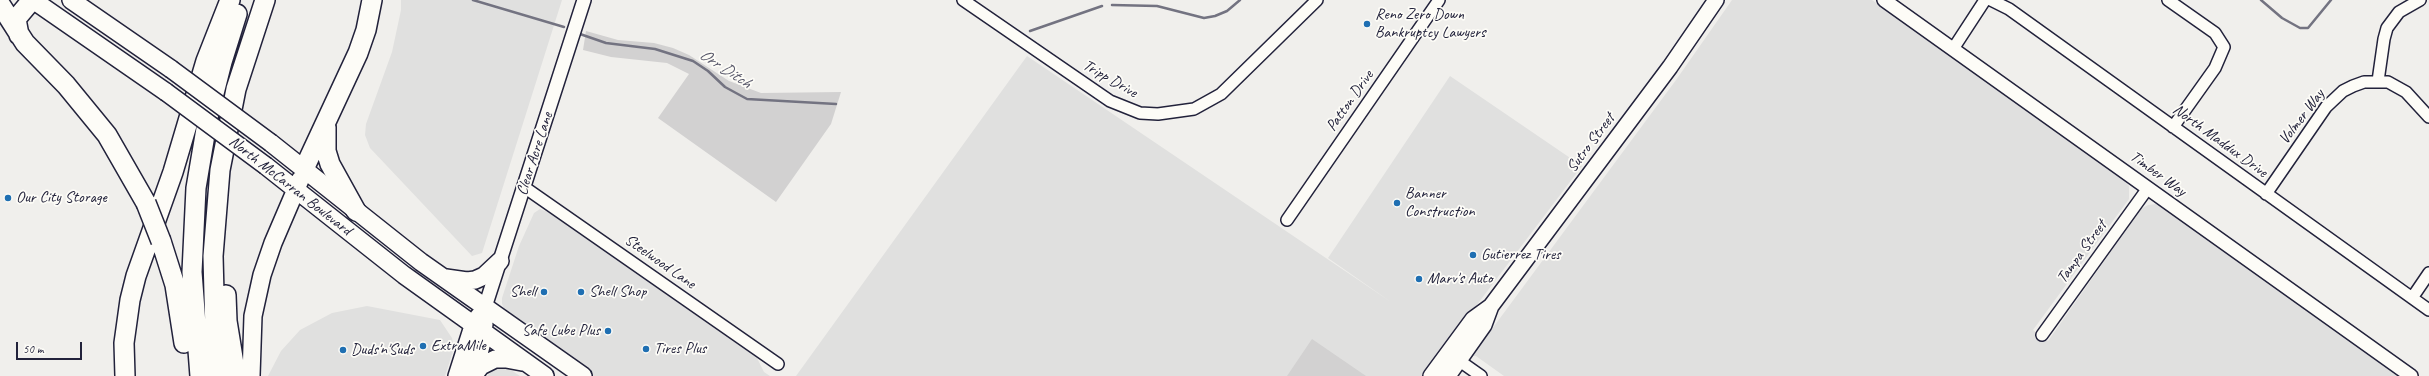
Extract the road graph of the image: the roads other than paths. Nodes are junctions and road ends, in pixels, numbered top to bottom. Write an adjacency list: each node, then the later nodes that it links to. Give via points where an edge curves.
1 (33, 0): 18 (highway, via 16,20); 28 (main road, North McCarran Boulevard, bridge, via 166,92)
2 (71, 0): 25 (main road, North McCarran Boulevard, bridge, via 171,68)
3 (230, 0): 43 (highway, via 206,61 176,165 136,276 124,343)
4 (242, 0): 45 (highway, via 214,90 197,181 192,272)
5 (265, 0): 22 (highway, via 248,48)
6 (372, 0): 23 (highway, via 358,53)
7 (584, 0): 26 (street, Clear Acre Lane)
8 (964, 0): 9 (street, Tripp Drive, via 1110,101 1140,113 1158,114 1194,109 1221,94)
9 (1317, 0)
10 (1439, 0): 31 (street, Patton Drive)
11 (1716, 0): 40 (main road, Sutro Street, via 1656,86 1491,306 1473,319)
12 (1884, 0): 19 (street, Timber Way)
13 (1985, 0): 19 (street)
14 (1991, 0): 24 (street, North Maddux Drive, via 2009,9)
15 (2168, 0): 24 (street, via 2215,34 2224,47 2220,60)
16 (2420, 0): 20 (street, via 2399,12 2387,28)
17 (0, 4): 18 (highway)
18 (19, 35): 44 (highway, bridge, via 89,111 123,159 146,203 174,285)
19 (1953, 49): 27 (street, Timber Way)
20 (2378, 81): 21 (street, via 2388,82 2406,92); 29 (street, Volmer Way, via 2353,86 2333,99)
21 (2429, 117)
22 (230, 118): 46 (highway, via 220,170 214,236 213,306); 47 (highway, via 222,201 223,257 227,321)
23 (327, 122): 25 (highway); 30 (highway, via 325,136 330,164)
24 (2172, 127): 29 (street, North Maddux Drive)
25 (304, 169): 28 (main road); 30 (main road, North McCarran Boulevard)
26 (524, 187): 32 (street, Clear Acre Lane); 41 (street, Steelwood Lane)
27 (2148, 188): 39 (street, Tampa Street); 56 (street, Timber Way)
28 (296, 190): 38 (main road, North McCarran Boulevard, via 404,275); 48 (main road, via 262,275 253,316)
29 (2266, 194): 35 (street, North Maddux Drive)
30 (356, 211): 34 (main road, North McCarran Boulevard)
31 (1287, 220)
32 (500, 261): 34 (main road, via 484,276 475,280); 36 (street, Clear Acre Lane)
33 (2429, 273): 35 (street)
34 (443, 278): 36 (main road, North McCarran Boulevard)
35 (2412, 298): 37 (street, North Maddux Drive)
36 (485, 307): 38 (main road, Clear Acre Lane); 52 (main road, North McCarran Boulevard)
37 (2429, 310)
38 (479, 329): 42 (main road, North McCarran Boulevard); 49 (main road, Clear Acre Lane); 50 (main road, Clear Acre Lane)
39 (2042, 335)
40 (1453, 356): 53 (main road, Sutro Street); 54 (main road, Sutro Street); 55 (street)
41 (778, 364)
42 (529, 365): 50 (main road, via 506,358 495,359 481,366); 51 (main road, North McCarran Boulevard)
43 (125, 376)
44 (187, 376)
45 (200, 376)
46 (219, 376)
47 (236, 376)
48 (251, 376)
49 (457, 376)
50 (473, 376)
51 (545, 376)
52 (583, 376)
53 (1431, 376)
54 (1448, 376)
55 (1481, 376)
56 (2411, 376)

